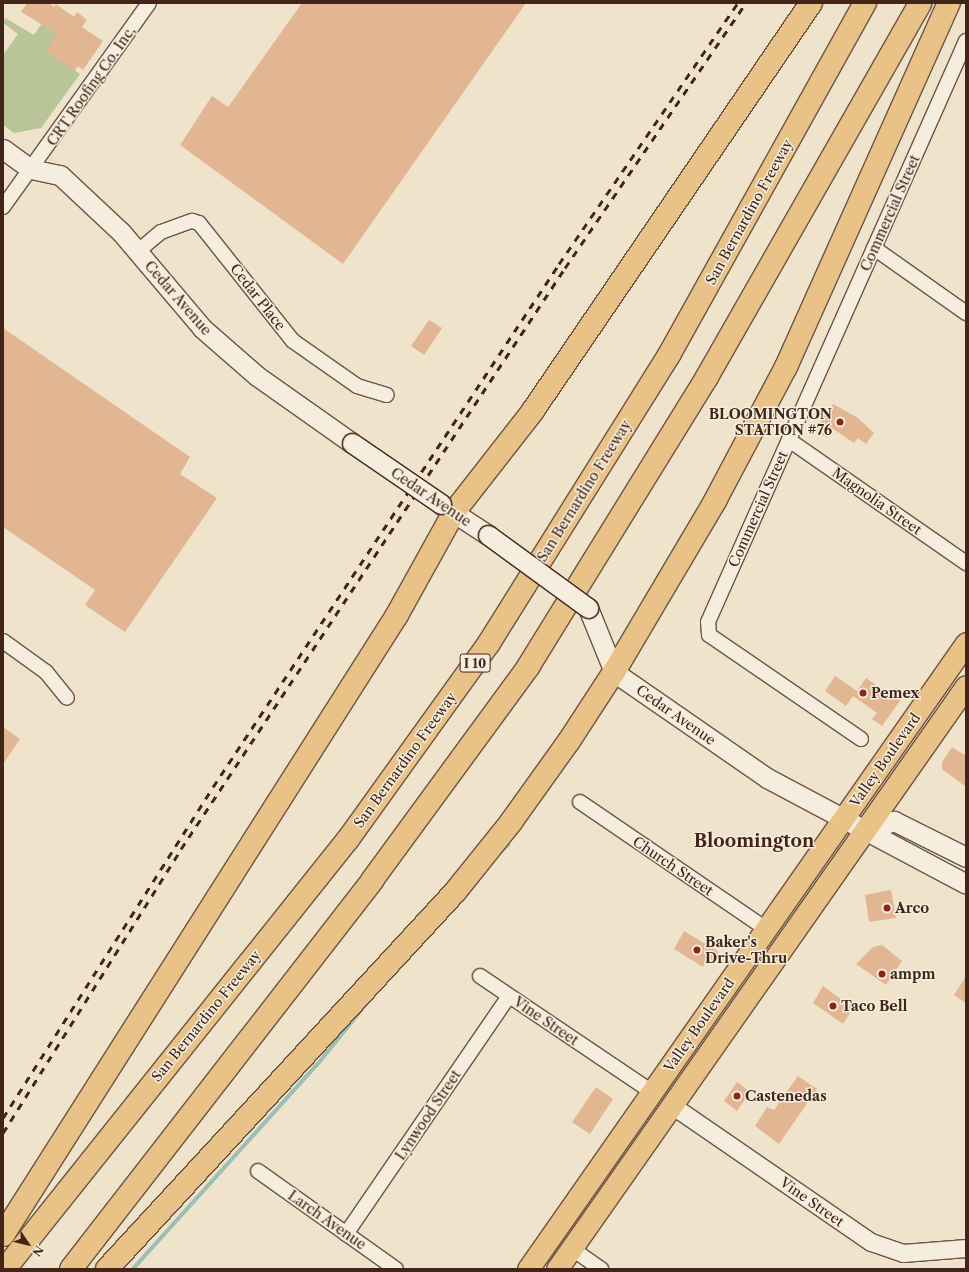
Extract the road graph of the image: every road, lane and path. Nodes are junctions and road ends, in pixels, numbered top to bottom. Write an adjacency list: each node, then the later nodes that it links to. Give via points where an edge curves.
1 (149, 3): 8 (street, CRT Roofing Co. Inc,)
2 (812, 3): 15 (highway, via 550,386)
3 (865, 3): 38 (highway, San Bernardino Freeway / I 10, via 669,355 489,643 349,838)
4 (920, 3): 39 (highway, via 707,377 528,667 373,879)
5 (949, 3): 19 (highway, via 786,368 715,501)
6 (966, 41): 10 (street, Commercial Street)
7 (3, 149): 8 (main road, Cedar Avenue)
8 (31, 169): 9 (street, CRT Roofing Co. Inc,); 11 (main road, Cedar Avenue, via 60,175)
9 (3, 207)
10 (874, 248): 12 (street); 14 (street, Commercial Street)
11 (138, 252): 13 (street, Cedar Place, via 161,232 192,221 199,223 293,341 357,386); 15 (main road, Cedar Avenue, bridge, via 202,328 257,376)
12 (966, 313)
13 (387, 395)
14 (789, 440): 16 (street, Magnolia Street); 22 (street, Commercial Street, via 708,622 709,634)
15 (447, 508): 19 (main road, Cedar Avenue, bridge, via 588,608); 35 (highway, via 397,615)
16 (966, 563)
17 (3, 641): 21 (street, via 46,672)
18 (966, 643): 24 (main road, Valley Boulevard)
19 (614, 672): 24 (main road, Cedar Avenue, via 766,778); 40 (highway, via 516,815 455,892)
20 (966, 686): 25 (main road, Valley Boulevard)
21 (67, 698)
22 (861, 739)
23 (580, 802): 28 (street, Church Street)
24 (843, 820): 25 (main road, Cedar Avenue); 28 (main road, Valley Boulevard)
25 (866, 831): 26 (main road, via 894,821); 27 (main road, Cedar Avenue); 32 (main road, Valley Boulevard)
26 (966, 857)
27 (966, 884)
28 (766, 929): 31 (main road, Valley Boulevard)
29 (480, 976): 30 (street, Vine Street)
30 (509, 996): 31 (street, Vine Street); 34 (street, Lynwood Street)
31 (652, 1092): 42 (main road, Valley Boulevard)
32 (673, 1106): 36 (main road, Valley Boulevard); 37 (street, Vine Street, via 871,1242 903,1253)
33 (258, 1171): 34 (street, Larch Avenue)
34 (346, 1234): 41 (street, Larch Avenue)
35 (3, 1235)
36 (571, 1248): 43 (main road, Valley Boulevard); 44 (street)
37 (966, 1248)
38 (5, 1269)
39 (71, 1269)
40 (107, 1269)
41 (396, 1269)
42 (528, 1269)
43 (557, 1269)
44 (601, 1269)

